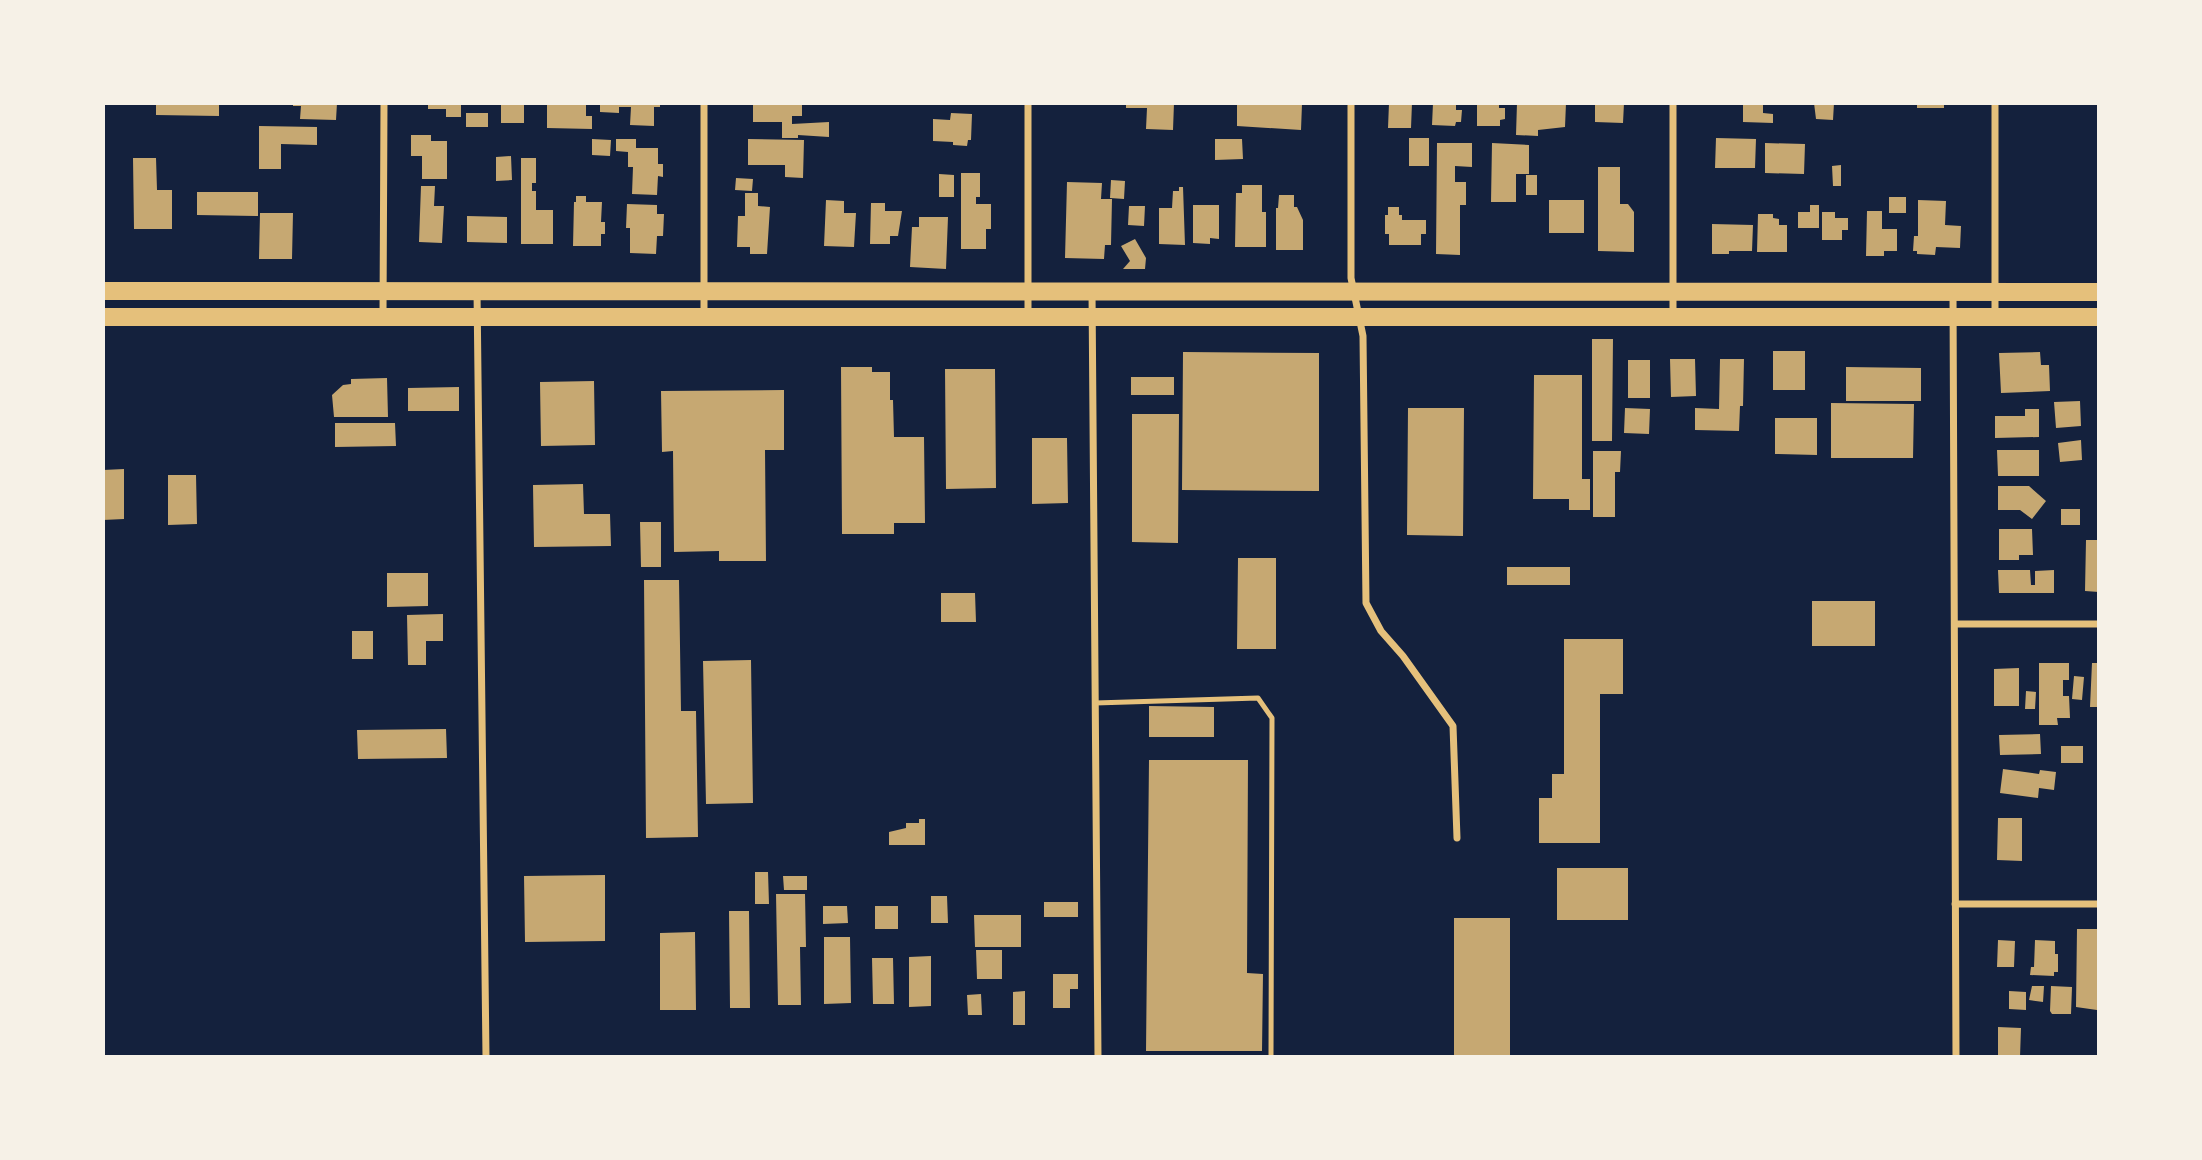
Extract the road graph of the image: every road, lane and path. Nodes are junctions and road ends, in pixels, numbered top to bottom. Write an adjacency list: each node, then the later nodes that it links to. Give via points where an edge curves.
1 (384, 103): 8 (street)
2 (704, 103): 10 (street)
3 (1028, 103): 11 (street)
4 (1351, 103): 14 (street)
5 (1673, 103): 13 (street)
6 (1995, 103): 16 (street)
7 (103, 291): 8 (main road)
8 (383, 291): 9 (main road); 18 (street)
9 (477, 291): 10 (main road); 19 (street)
10 (704, 291): 11 (main road); 20 (street)
11 (1029, 291): 12 (main road); 21 (street)
12 (1093, 291): 14 (main road); 22 (street)
13 (1673, 291): 14 (main road); 15 (main road); 26 (street)
14 (1354, 292): 23 (street)
15 (1953, 292): 16 (main road); 27 (street)
16 (1995, 292): 17 (main road); 24 (street)
17 (2099, 292)
18 (383, 316): 19 (main road); 25 (main road)
19 (478, 316): 20 (main road); 35 (street)
20 (704, 316): 21 (main road)
21 (1028, 316): 22 (main road)
22 (1093, 316): 23 (main road); 31 (street)
23 (1359, 316): 26 (main road); 32 (street, via 1363,336 1366,603 1381,631 1453,726)
24 (1995, 316): 27 (main road); 28 (main road)
25 (103, 317)
26 (1673, 317): 27 (main road)
27 (1953, 317): 29 (street)
28 (2099, 317)
29 (1955, 624): 30 (street); 33 (street)
30 (2099, 624)
31 (1095, 703): 36 (street); 37 (lane, via 1258,698 1272,718)
32 (1457, 838)
33 (1955, 904): 34 (street); 38 (street)
34 (2099, 904)
35 (486, 1057)
36 (1098, 1057)
37 (1271, 1057)
38 (1956, 1057)

